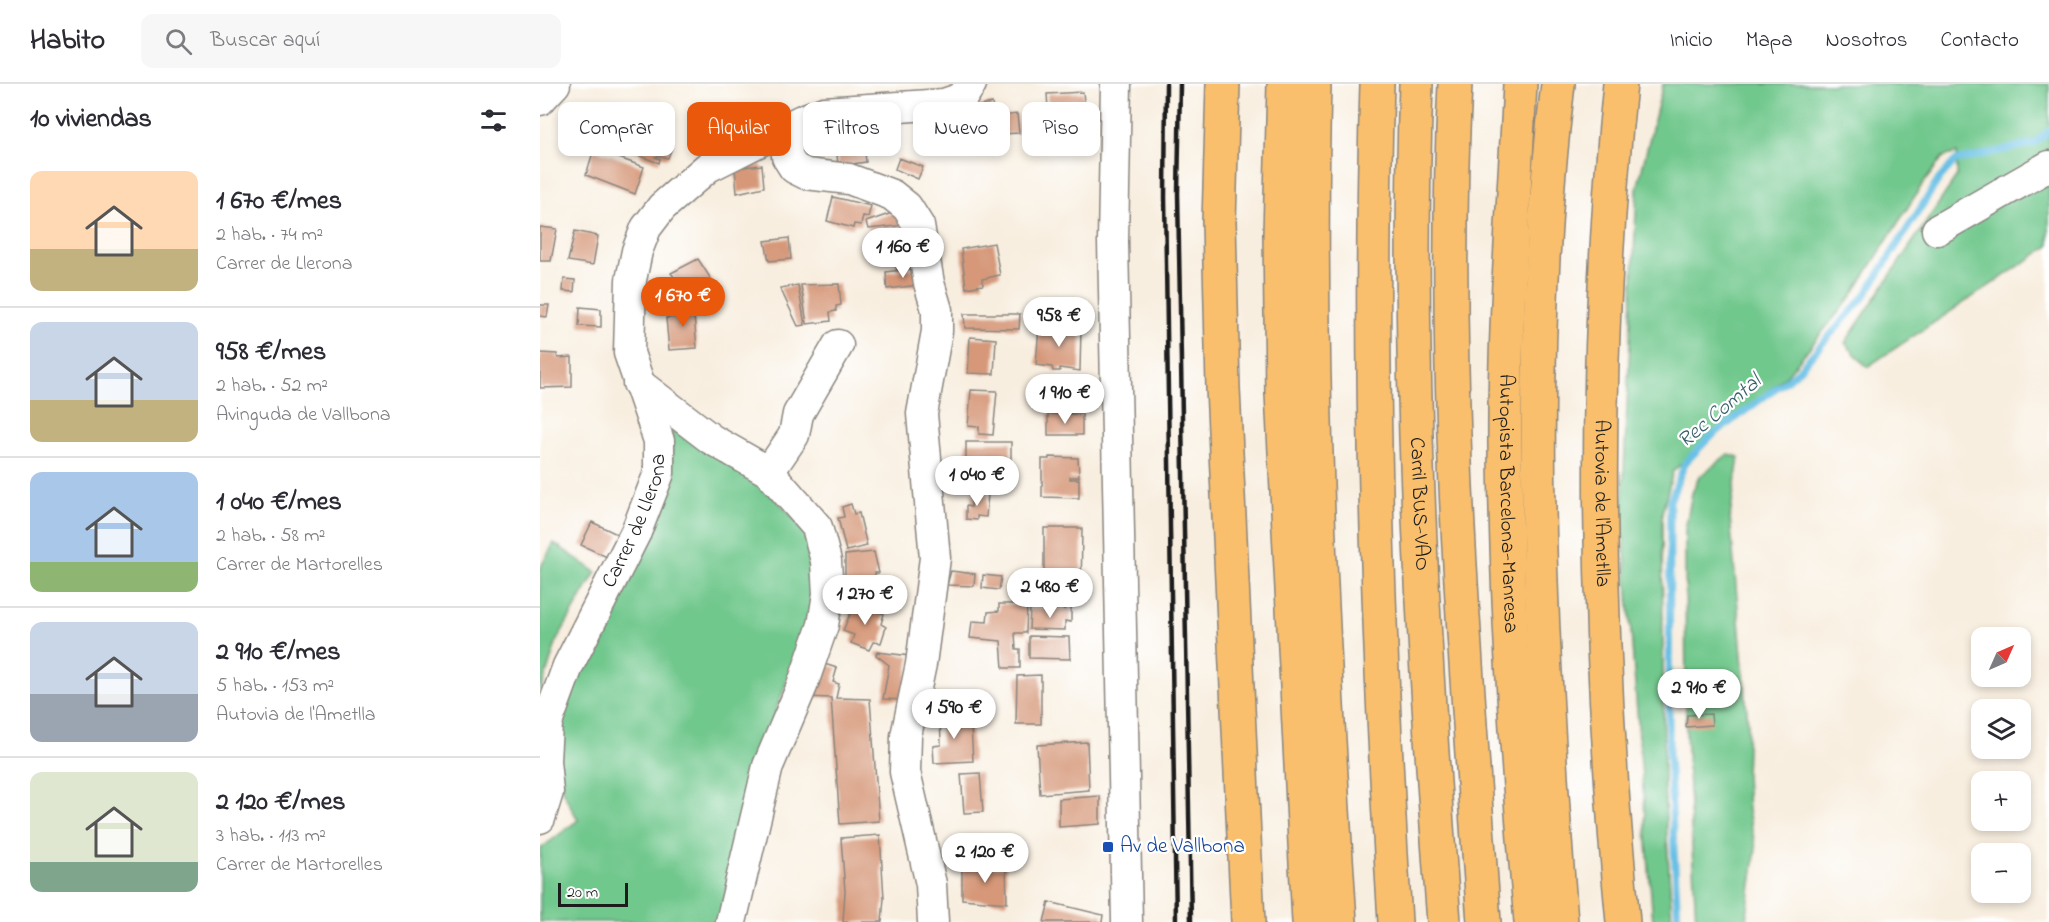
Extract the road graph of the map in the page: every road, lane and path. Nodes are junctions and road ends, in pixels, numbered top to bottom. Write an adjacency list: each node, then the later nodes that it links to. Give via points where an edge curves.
1 (555, 84): 14 (street)
2 (971, 84): 15 (street, Carrer de Llerona, via 962,98 944,104 825,112)
3 (1116, 84): 28 (street, via 1113,241)
4 (1224, 84): 29 (highway, via 1219,222 1223,388)
5 (1284, 84): 30 (highway, via 1280,234 1282,393)
6 (1314, 84): 31 (highway, via 1314,406)
7 (1377, 84): 32 (highway, via 1373,360)
8 (1416, 84): 24 (highway, Carril BUS-VAO, via 1412,336)
9 (1455, 84): 35 (highway, via 1450,228 1452,403)
10 (1520, 84): 36 (highway, Autopista Barcelona-Manresa, via 1505,447 1513,668)
11 (1558, 84): 37 (highway, via 1544,224 1536,400 1544,669)
12 (1620, 84): 19 (highway, Autovia de l'Ametlla)
13 (1644, 84): 19 (highway)
14 (540, 100)
15 (791, 126)
16 (730, 156): 22 (street, Carrer de Llerona, via 708,167 662,207 646,228 631,280 629,353)
17 (788, 156): 27 (street, via 794,168 806,174 849,179 892,195 907,207 919,226 937,310 922,414 935,558 921,664 906,736 905,772 931,884)
18 (2049, 166): 20 (street)
19 (1607, 213): 38 (highway, Autovia de l'Ametlla, via 1599,388 1599,529 1610,772)
20 (1937, 230)
21 (838, 345): 23 (street, via 798,414 794,435)
22 (638, 383): 23 (street, via 711,439); 25 (street, Carrer de Llerona, via 659,441 659,473 636,531 568,666 547,723 548,792)
23 (769, 471): 26 (street, via 817,527 826,561 828,594 823,626 806,676 768,766)
24 (1425, 643): 33 (highway, via 1418,806); 34 (highway, Carril BUS-VAO)
25 (540, 818)
26 (731, 922)
27 (933, 922)
28 (1126, 922)
29 (1248, 922)
30 (1309, 922)
31 (1340, 922)
32 (1395, 922)
33 (1421, 922)
34 (1444, 922)
35 (1484, 922)
36 (1531, 922)
37 (1562, 922)
38 (1623, 922)

